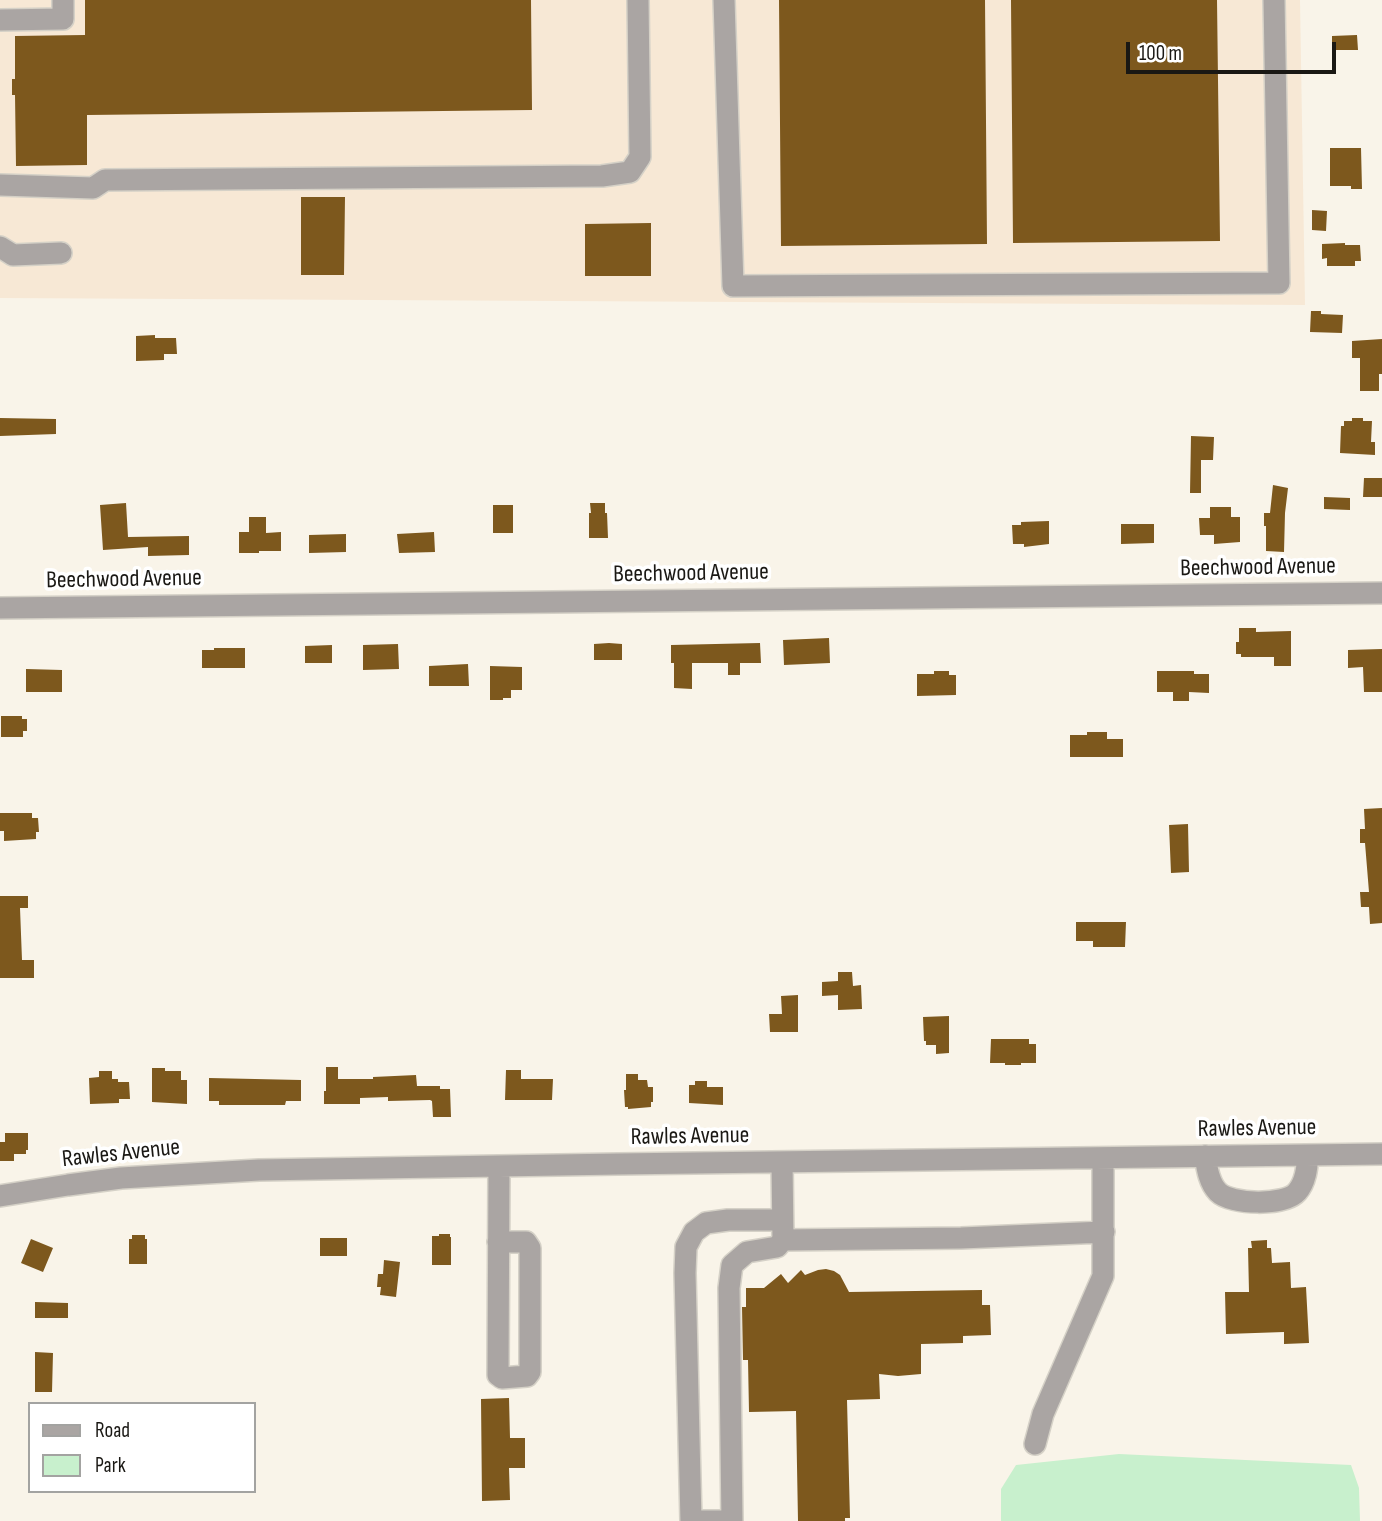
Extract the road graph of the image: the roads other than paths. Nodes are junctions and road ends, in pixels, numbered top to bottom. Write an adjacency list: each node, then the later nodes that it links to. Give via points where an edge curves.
1 (63, 0): 5 (street, via 63,19)
2 (638, 0): 7 (street, via 640,157 630,172 602,176 105,180 93,188)
3 (724, 0): 4 (street, via 733,286 747,286 1279,283)
4 (1274, 0)
5 (29, 10): 6 (street)
6 (0, 20)
7 (0, 185)
8 (0, 247): 9 (street, via 13,255)
9 (61, 253)
10 (1382, 593): 11 (street, Beechwood Avenue)
11 (0, 608)
12 (1382, 1154): 13 (street, Rawles Avenue)
13 (1308, 1155): 14 (street, Rawles Avenue); 14 (street, via 1306,1175 1297,1192 1254,1202 1220,1194)
14 (1205, 1156): 15 (street, Rawles Avenue)
15 (1103, 1158): 16 (street, Rawles Avenue); 20 (street)
16 (782, 1162): 17 (street, Rawles Avenue); 19 (street)
17 (499, 1166): 18 (street, Rawles Avenue, via 202,1173 121,1178); 21 (street)
18 (0, 1196)
19 (783, 1230): 19 (street, via 728,1220 706,1223 694,1231 686,1247 691,1521 732,1521 732,1265 747,1252 777,1247); 20 (street, via 961,1238)
20 (1104, 1233): 22 (street, via 1104,1276 1043,1414)
21 (498, 1242): 21 (street, via 498,1375 527,1376 530,1248 526,1242)
22 (1035, 1444)

